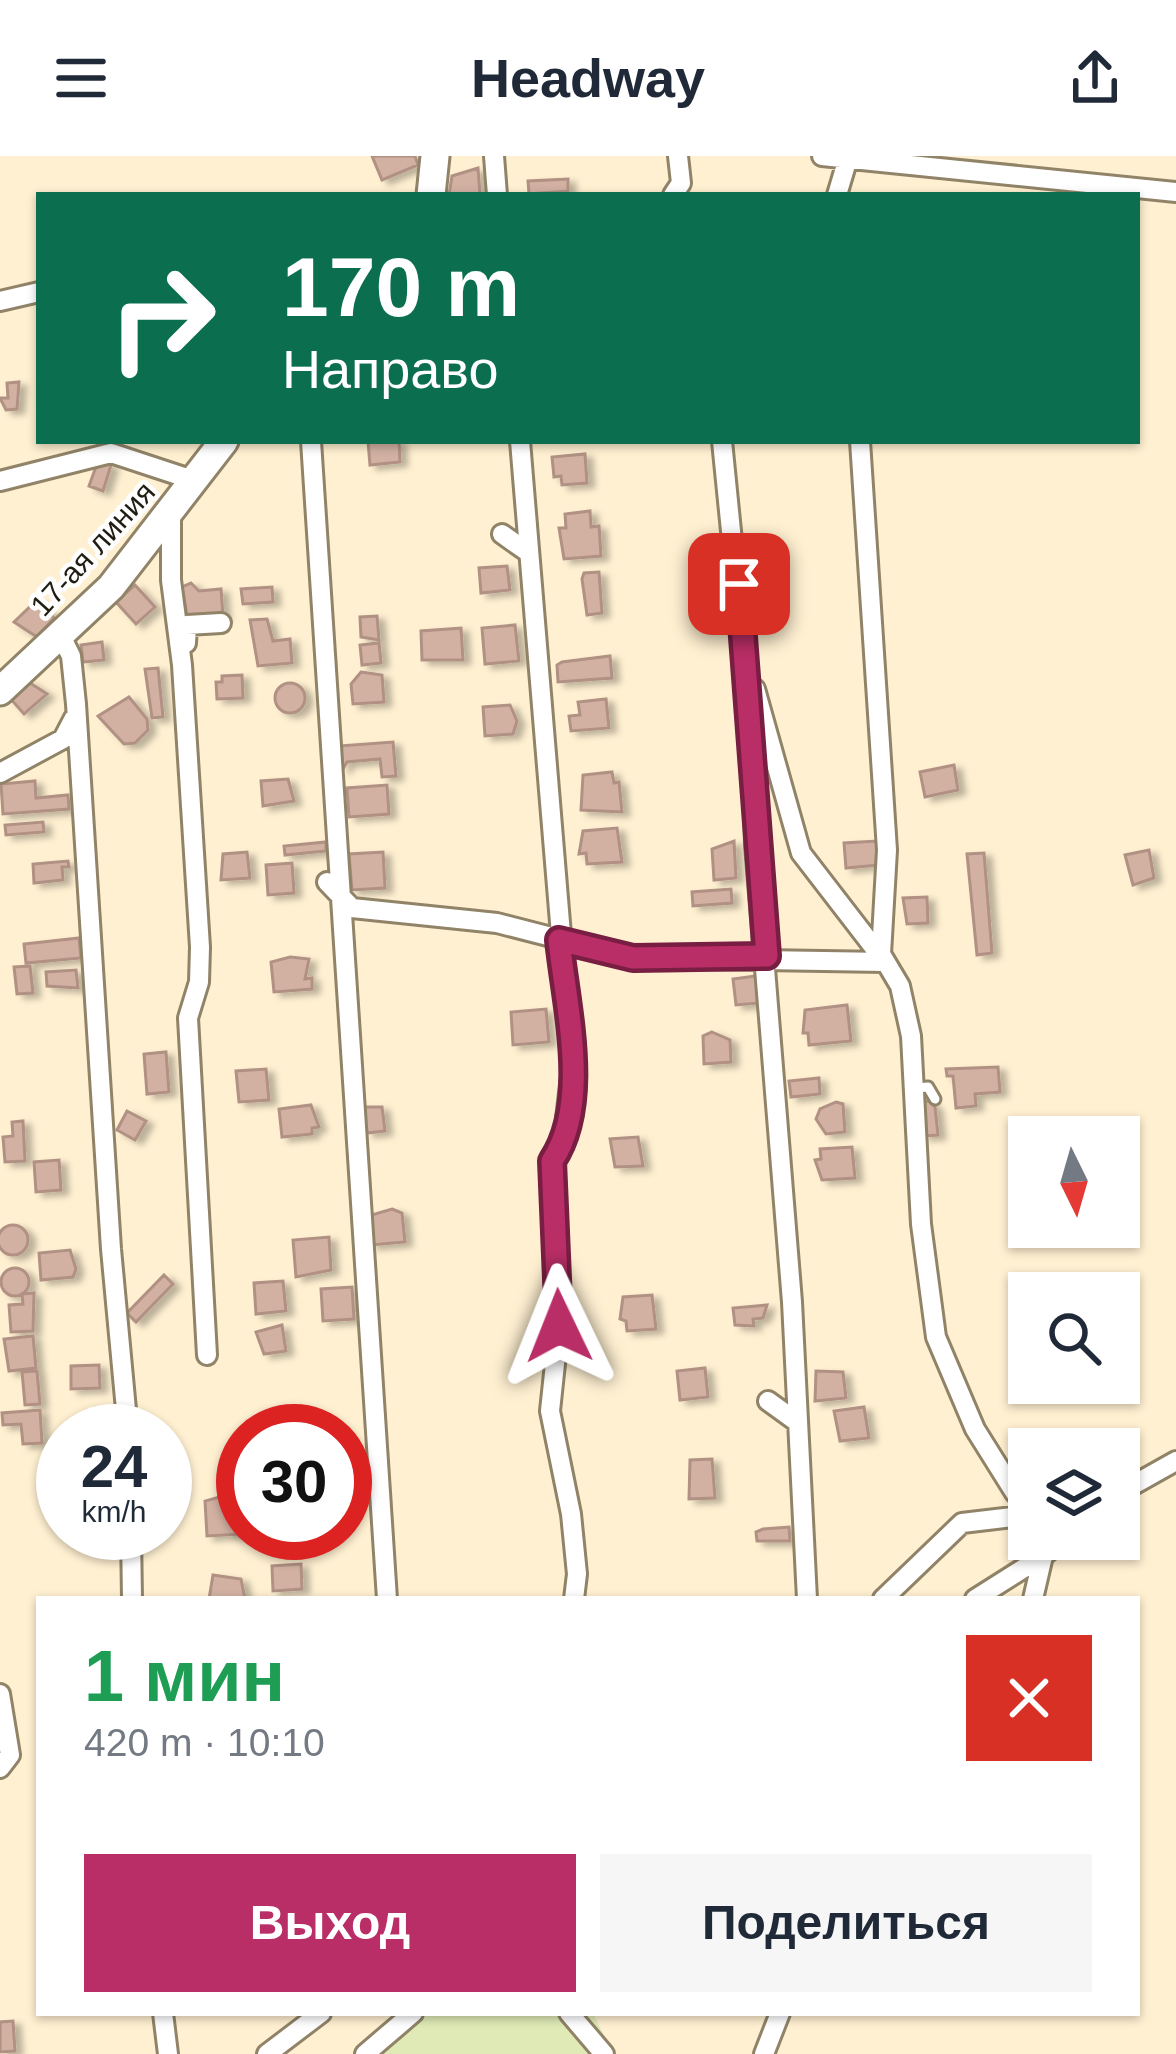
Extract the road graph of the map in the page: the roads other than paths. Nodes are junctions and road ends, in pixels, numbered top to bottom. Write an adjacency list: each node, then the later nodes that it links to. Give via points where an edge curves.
1 (435, 156): 6 (street)
2 (494, 156): 7 (street)
3 (678, 156): 8 (street)
4 (822, 156): 5 (street)
5 (848, 158): 9 (street); 10 (street)
6 (431, 192)
7 (496, 192)
8 (675, 192)
9 (838, 192)
10 (1176, 192)
11 (36, 293): 12 (street)
12 (0, 301)
13 (222, 444): 18 (street, 17-ая линия)
14 (311, 444): 33 (street)
15 (520, 444): 22 (street)
16 (722, 444): 25 (street)
17 (860, 444): 36 (street, via 887,850)
18 (196, 481): 19 (street, via 111,453); 20 (street, 17-ая линия)
19 (0, 482)
20 (171, 512): 24 (street, 17-ая линия); 26 (street)
21 (502, 534): 22 (street)
22 (529, 553): 34 (street)
23 (221, 623): 26 (street, via 187,625)
24 (61, 636): 27 (street, 17-ая линия); 28 (street, via 71,656)
25 (747, 664): 35 (street); 36 (street, via 801,853)
26 (182, 665): 39 (street, via 200,947 188,1018)
27 (0, 691)
28 (76, 714): 29 (street, via 63,740); 31 (street)
29 (45, 750): 30 (street); 31 (street, via 64,757)
30 (0, 772)
31 (80, 780): 41 (street)
32 (328, 882): 33 (street)
33 (342, 898): 34 (street, via 364,910 459,917); 51 (street)
34 (559, 940): 35 (street, via 633,958); 52 (street, via 572,1067 563,1144 552,1161 559,1326 550,1411 571,1514)
35 (767, 956): 36 (street); 42 (street)
36 (885, 962): 37 (street, via 907,1007)
37 (915, 1088): 38 (lane, via 928,1087); 45 (street, via 936,1337 975,1429)
38 (934, 1100)
39 (207, 1355)
40 (768, 1401): 42 (street)
41 (126, 1404)
42 (796, 1421): 53 (street)
43 (1176, 1461): 44 (street)
44 (1140, 1481)
45 (1008, 1482)
46 (1008, 1517): 54 (street, via 962,1522)
47 (131, 1560): 50 (street)
48 (1036, 1560): 55 (street)
49 (1041, 1560): 56 (street)
50 (132, 1596)
51 (387, 1596)
52 (574, 1596)
53 (807, 1596)
54 (886, 1596)
55 (980, 1596)
56 (1035, 1596)
57 (0, 1694): 58 (street, via 10,1755)
58 (0, 1768)
59 (163, 2016): 64 (street)
60 (317, 2016): 65 (street)
61 (409, 2016): 66 (street)
62 (572, 2016): 67 (street)
63 (778, 2016): 68 (street)
64 (168, 2054)
65 (267, 2054)
66 (364, 2054)
67 (604, 2054)
68 (764, 2054)

